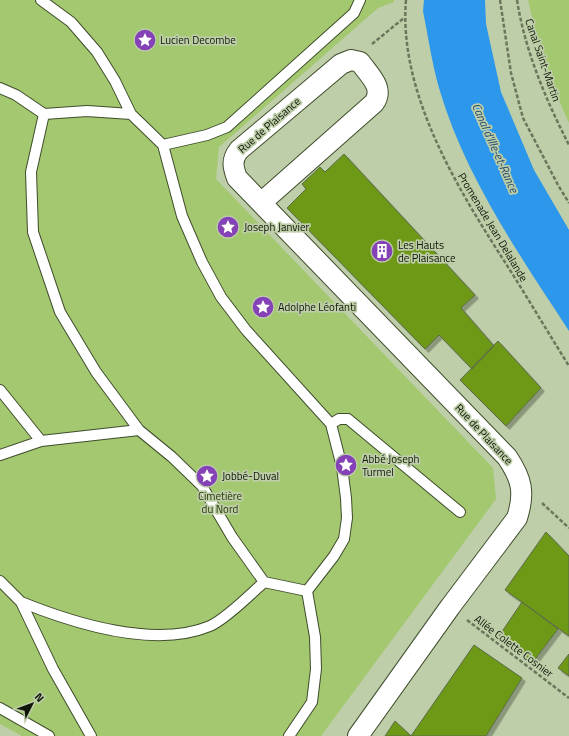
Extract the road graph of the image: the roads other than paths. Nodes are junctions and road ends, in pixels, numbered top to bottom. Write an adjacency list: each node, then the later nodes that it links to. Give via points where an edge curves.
1 (41, 0): 5 (lane, via 71,22 97,52)
2 (360, 0): 6 (lane, via 354,13 227,127 207,136)
3 (0, 88): 4 (lane, via 16,95)
4 (44, 114): 5 (lane, via 87,111); 10 (lane, via 31,172 33,232 60,312 96,372)
5 (131, 114): 6 (lane)
6 (162, 145): 9 (lane, via 182,216 221,297 246,330)
7 (262, 202): 7 (street, Rue de Plaisance, via 237,178 233,168 234,157 239,150 341,64 351,60 360,62 379,88 379,96); 22 (street, Rue de Plaisance, via 507,457 517,471 522,490 523,501 517,518)
8 (0, 390): 11 (lane)
9 (331, 424): 13 (lane, via 339,419 348,419); 16 (lane, via 342,467 346,498 344,539)
10 (139, 430): 11 (lane); 15 (lane, via 202,486 232,537)
11 (41, 441): 12 (lane)
12 (0, 455)
13 (460, 512)
14 (0, 581): 17 (lane)
15 (264, 582): 16 (lane); 17 (lane, via 239,605 210,626 164,635 92,627)
16 (307, 591): 21 (lane, via 315,637 316,669 312,702)
17 (21, 602): 20 (lane, via 53,669)
18 (0, 708): 19 (lane)
19 (49, 736)
20 (91, 736)
21 (289, 736)
22 (358, 736)

